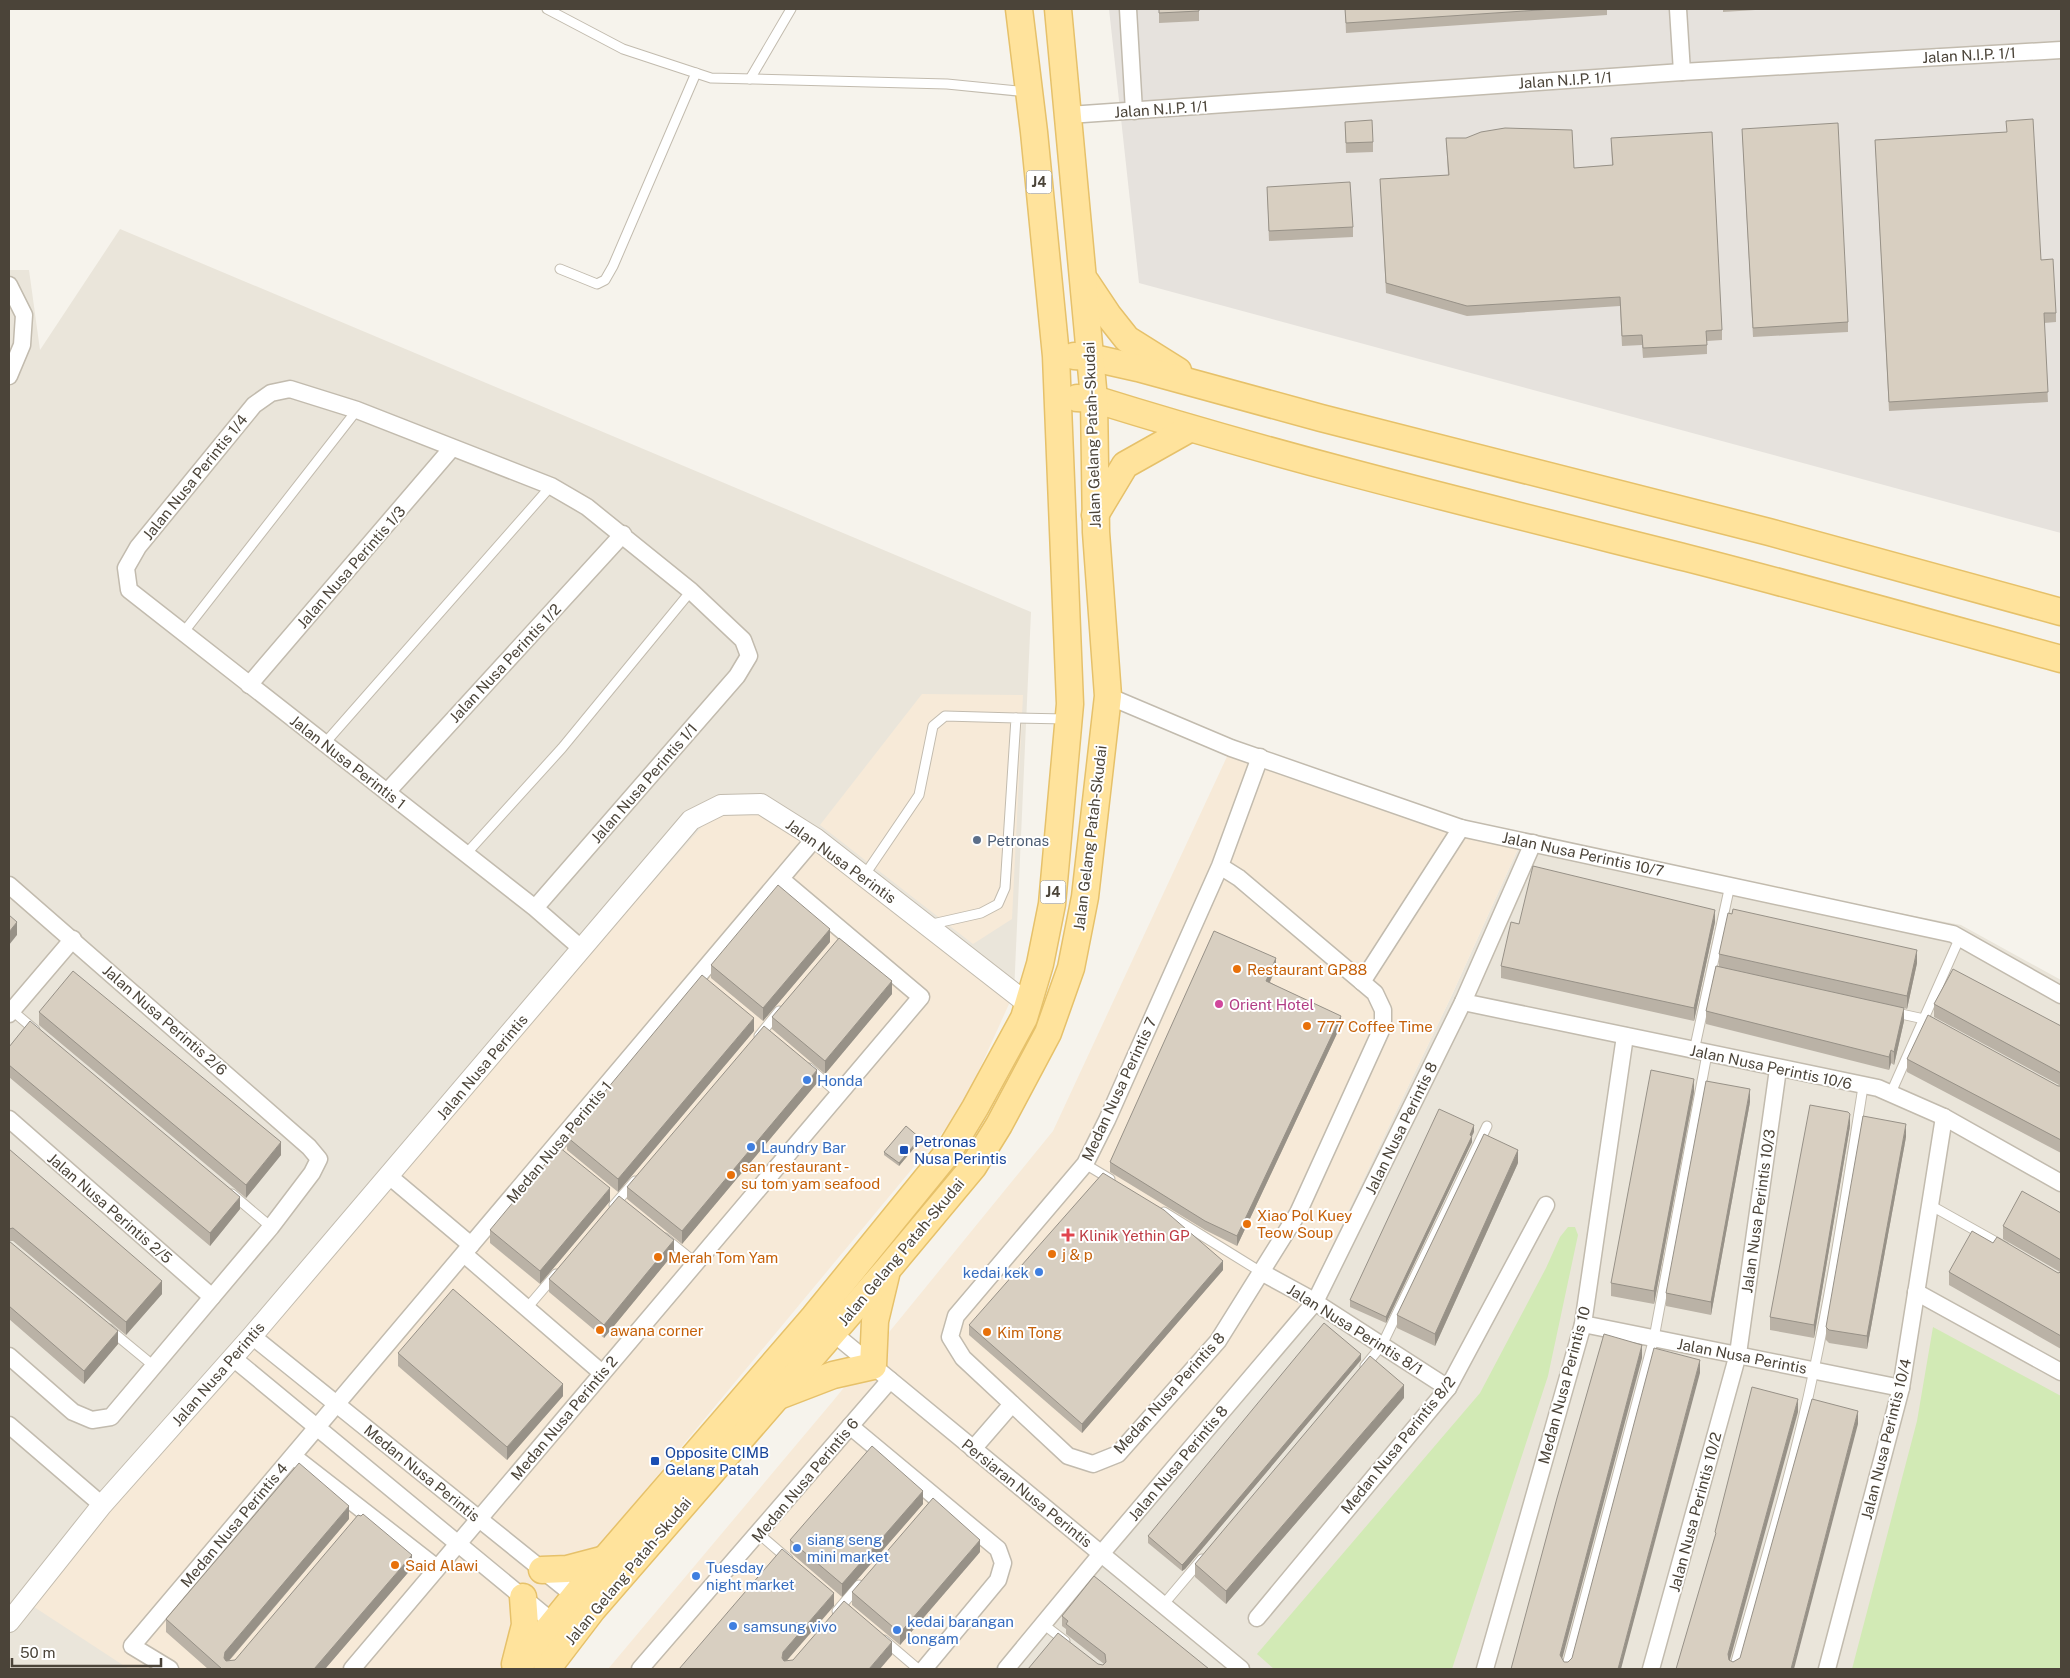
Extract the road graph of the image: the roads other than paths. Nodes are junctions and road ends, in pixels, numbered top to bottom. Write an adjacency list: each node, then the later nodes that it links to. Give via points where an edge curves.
1 (547, 9): 9 (lane, via 623,50)
2 (790, 9): 10 (lane)
3 (1019, 9): 11 (main road, Jalan Gelang Patah-Skudai / J4)
4 (1058, 9): 13 (main road, Jalan Gelang Patah-Skudai / J4)
5 (1128, 9): 12 (street)
6 (1678, 9): 8 (street)
7 (2061, 50): 8 (street, Jalan N.I.P. 1/1)
8 (1682, 72): 12 (street, Jalan N.I.P. 1/1)
9 (696, 73): 10 (lane, via 711,78); 14 (lane, via 614,266 605,280 597,284)
10 (750, 79): 11 (lane, via 947,84)
11 (1030, 93): 17 (main road, Jalan Gelang Patah-Skudai / J4)
12 (1134, 111): 13 (street, Jalan N.I.P. 1/1)
13 (1069, 115): 15 (main road, Jalan Gelang Patah-Skudai / J4)
14 (560, 269)
15 (1084, 278): 18 (main road, Jalan Gelang Patah-Skudai / J4); 20 (main road, via 1127,339)
16 (9, 285): 19 (street, via 24,315 22,345)
17 (1056, 356): 18 (main road); 21 (main road, Jalan Gelang Patah-Skudai / J4)
18 (1090, 356): 20 (main road); 22 (main road, Jalan Gelang Patah-Skudai / J4)
19 (9, 376)
20 (1200, 385): 31 (main road, via 1769,532)
21 (1059, 398): 22 (main road); 37 (main road, Jalan Gelang Patah-Skudai / J4)
22 (1094, 399): 24 (main road); 27 (main road, Jalan Gelang Patah-Skudai / J4)
23 (357, 410): 25 (street); 29 (street, Jalan Nusa Perintis 1/4, via 290,389 271,393 254,404 138,546); 32 (lane)
24 (1189, 429): 27 (main road, via 1125,465); 33 (main road, via 1757,576)
25 (452, 448): 26 (street); 34 (street, Jalan Nusa Perintis 1/3)
26 (551, 486): 28 (street); 38 (lane)
27 (1095, 516): 35 (main road, Jalan Gelang Patah-Skudai / J4)
28 (623, 534): 30 (street); 40 (street, Jalan Nusa Perintis 1/2)
29 (126, 568): 32 (street, Jalan Nusa Perintis 1, via 129,590)
30 (692, 591): 44 (lane, via 562,748); 50 (street, Jalan Nusa Perintis 1/1, via 743,640 749,656 737,676)
31 (2061, 612)
32 (183, 633): 34 (street, Jalan Nusa Perintis 1)
33 (2061, 659)
34 (249, 685): 38 (street, Jalan Nusa Perintis 1)
35 (1108, 696): 39 (street, Jalan Nusa Perintis 10/7); 98 (main road, Jalan Gelang Patah-Skudai / J4, via 1085,897 1071,968 1048,1033 999,1125 973,1166)
36 (1016, 718): 37 (lane); 46 (lane, via 945,716 933,726 919,795); 51 (lane, via 1005,888 998,904 981,913)
37 (1070, 719): 61 (main road, Jalan Gelang Patah-Skudai / J4, via 1052,904)
38 (325, 744): 40 (street, Jalan Nusa Perintis 1)
39 (1260, 757): 41 (street, Jalan Nusa Perintis 10/7); 45 (street)
40 (387, 792): 44 (street, Jalan Nusa Perintis 1)
41 (1462, 828): 43 (street, Jalan Nusa Perintis 10/7); 57 (street)
42 (815, 838): 46 (street, Jalan Nusa Perintis); 47 (street); 54 (street, Jalan Nusa Perintis, via 761,804 721,805 691,820)
43 (1533, 843): 49 (street, Jalan Nusa Perintis 10/7); 60 (street, Jalan Nusa Perintis 8)
44 (466, 854): 50 (street, Jalan Nusa Perintis 1)
45 (1220, 866): 57 (street, via 1239,878); 80 (street, Medan Nusa Perintis 7)
46 (864, 876): 51 (street, Jalan Nusa Perintis)
47 (781, 879): 75 (street, Medan Nusa Perintis 2, via 842,938 921,997); 94 (street, Medan Nusa Perintis 1, via 703,979 557,1151)
48 (9, 885): 53 (street, Jalan Nusa Perintis 2/6)
49 (1730, 885): 52 (street, Jalan Nusa Perintis 10/7); 55 (lane)
50 (535, 908): 54 (street, Jalan Nusa Perintis 1)
51 (927, 925): 61 (street, Jalan Nusa Perintis)
52 (1960, 937): 58 (street, Jalan Nusa Perintis 10/7); 64 (lane)
53 (73, 939): 62 (street); 92 (street, Jalan Nusa Perintis 2/6, via 319,1159)
54 (582, 950): 82 (street, Jalan Nusa Perintis)
55 (1712, 972): 56 (lane); 71 (lane)
56 (1721, 974)
57 (1362, 982): 99 (street, Medan Nusa Perintis 8, via 1375,993 1382,1010 1383,1026 1298,1213)
58 (2061, 995)
59 (789, 1000): 65 (lane)
60 (1463, 1002): 69 (street, Jalan Nusa Perintis 10/6); 102 (street, Jalan Nusa Perintis 8)
61 (1028, 1004): 106 (main road, Jalan Gelang Patah-Skudai / J4, via 1024,1018 949,1151)
62 (10, 1011): 67 (lane)
63 (1885, 1011): 64 (lane)
64 (1924, 1019): 66 (lane); 76 (lane)
65 (760, 1027): 68 (lane); 70 (lane)
66 (1941, 1028)
67 (42, 1036)
68 (771, 1036)
69 (1625, 1036): 71 (street, Jalan Nusa Perintis 10/6); 104 (street, Medan Nusa Perintis 10)
70 (751, 1045)
71 (1700, 1052): 73 (street, Jalan Nusa Perintis 10/6); 108 (lane)
72 (801, 1062): 75 (lane)
73 (1778, 1069): 74 (street, Jalan Nusa Perintis 10/6); 110 (street, Jalan Nusa Perintis 10/3)
74 (1863, 1087): 76 (street, Jalan Nusa Perintis 10/6, via 1878,1088); 114 (lane)
75 (839, 1094): 96 (street, Medan Nusa Perintis 2)
76 (1890, 1095): 77 (street, Jalan Nusa Perintis 10/6)
77 (1944, 1117): 83 (street, Jalan Nusa Perintis 10/6); 89 (street, Jalan Nusa Perintis 10/4)
78 (9, 1119): 101 (street, Jalan Nusa Perintis 2/5)
79 (1486, 1126): 109 (lane)
80 (1085, 1164): 84 (lane); 123 (street, Medan Nusa Perintis 7, via 956,1316 950,1337 964,1358)
81 (644, 1171): 86 (lane)
82 (390, 1176): 94 (street); 107 (street, Jalan Nusa Perintis)
83 (2061, 1183)
84 (1118, 1184)
85 (226, 1189): 92 (lane)
86 (615, 1197): 90 (lane); 91 (lane)
87 (1152, 1205): 99 (lane)
88 (1546, 1205): 119 (street, Medan Nusa Perintis 8/2)
89 (1930, 1205): 95 (lane); 100 (street, Jalan Nusa Perintis 10/4)
90 (626, 1207)
91 (606, 1215)
92 (272, 1227): 101 (street)
93 (657, 1232): 96 (lane)
94 (467, 1250): 103 (street); 122 (street, Medan Nusa Perintis 1)
95 (2013, 1252)
96 (696, 1263): 116 (street, Medan Nusa Perintis 2)
97 (564, 1265): 103 (lane)
98 (887, 1270): 106 (main road, Jalan Gelang Patah-Skudai / J4); 117 (main road, via 875,1321)
99 (1262, 1272): 102 (street, Jalan Nusa Perintis 8/1); 123 (street, Medan Nusa Perintis 8, via 1218,1341 1118,1454 1093,1464 1068,1456)
100 (1916, 1292): 115 (street); 120 (street, Jalan Nusa Perintis 10/4)
101 (212, 1297): 113 (street)
102 (1315, 1302): 109 (street, Jalan Nusa Perintis 8/1); 134 (street, Jalan Nusa Perintis 8)
103 (527, 1308): 116 (street)
104 (1583, 1324): 108 (street, Jalan Nusa Perintis); 161 (street, Medan Nusa Perintis 10)
105 (104, 1325): 113 (lane)
106 (823, 1325): 117 (street, Persiaran Nusa Perintis); 121 (main road, Jalan Gelang Patah-Skudai / J4); 135 (main road, Jalan Gelang Patah-Skudai / J4)
107 (252, 1336): 112 (street, Jalan Nusa Perintis); 122 (street, Medan Nusa Perintis)
108 (1654, 1338): 110 (street, Jalan Nusa Perintis); 162 (lane)
109 (1382, 1345): 118 (lane); 119 (street, Jalan Nusa Perintis 8/1)
110 (1738, 1354): 114 (street, Jalan Nusa Perintis); 163 (street, Jalan Nusa Perintis 10/2)
111 (9, 1356): 113 (street, via 73,1412 92,1420 111,1417)
112 (233, 1358): 126 (street); 129 (street, Jalan Nusa Perintis)
113 (155, 1367)
114 (1814, 1370): 120 (street, Jalan Nusa Perintis); 164 (lane)
115 (2061, 1372)
116 (602, 1373): 130 (street, Medan Nusa Perintis 2)
117 (881, 1373): 121 (main road, via 833,1375); 125 (street, Medan Nusa Perintis 6); 127 (street, Persiaran Nusa Perintis)
118 (1356, 1376)
119 (1448, 1388): 145 (street, Medan Nusa Perintis 8/2)
120 (1901, 1388): 165 (street, Jalan Nusa Perintis 10/4)
121 (777, 1396): 142 (main road, Jalan Gelang Patah-Skudai / J4)
122 (336, 1404): 126 (street, Medan Nusa Perintis 4); 130 (street, Medan Nusa Perintis)
123 (1012, 1404): 127 (street)
124 (9, 1425): 129 (street)
125 (850, 1426): 131 (street, Medan Nusa Perintis 6); 158 (street, via 933,1502 998,1549 1003,1563 998,1580)
126 (317, 1427): 128 (street, Medan Nusa Perintis 4); 132 (street)
127 (973, 1449): 134 (street, Persiaran Nusa Perintis)
128 (293, 1456): 137 (street, via 361,1515); 152 (street, Medan Nusa Perintis 4, via 132,1646)
129 (102, 1505): 147 (street, Jalan Nusa Perintis)
130 (479, 1519): 132 (street, Medan Nusa Perintis 2); 138 (street, Medan Nusa Perintis)
131 (759, 1534): 136 (lane); 156 (street, Medan Nusa Perintis 6)
132 (458, 1544): 137 (street, Medan Nusa Perintis 2); 140 (street)
133 (1210, 1549): 143 (lane)
134 (1101, 1554): 143 (street, Persiaran Nusa Perintis); 148 (street, Jalan Nusa Perintis 8)
135 (606, 1559): 138 (main road, via 567,1569); 142 (main road, Jalan Gelang Patah-Skudai / J4)
136 (796, 1566)
137 (437, 1568): 153 (street, Medan Nusa Perintis 2)
138 (542, 1570): 142 (street, Medan Nusa Perintis)
139 (867, 1576): 144 (lane)
140 (523, 1597): 149 (street); 154 (main road, via 525,1625)
141 (834, 1598): 144 (lane)
142 (584, 1603): 149 (main road, Jalan Gelang Patah-Skudai / J4)
143 (1164, 1605): 160 (street, Persiaran Nusa Perintis)
144 (846, 1607): 146 (lane)
145 (1257, 1618)
146 (830, 1619)
147 (9, 1622)
148 (1043, 1624): 151 (lane); 159 (street, Jalan Nusa Perintis 8)
149 (563, 1630): 154 (main road, Jalan Gelang Patah-Skudai / J4); 155 (main road, Jalan Gelang Patah-Skudai / J4)
150 (877, 1634): 157 (lane)
151 (1072, 1647)
152 (170, 1669)
153 (352, 1669)
154 (515, 1669)
155 (547, 1669)
156 (640, 1669)
157 (918, 1669)
158 (924, 1669)
159 (1006, 1669)
160 (1241, 1669)
161 (1485, 1669)
162 (1566, 1669)
163 (1651, 1669)
164 (1734, 1669)
165 (1827, 1669)

